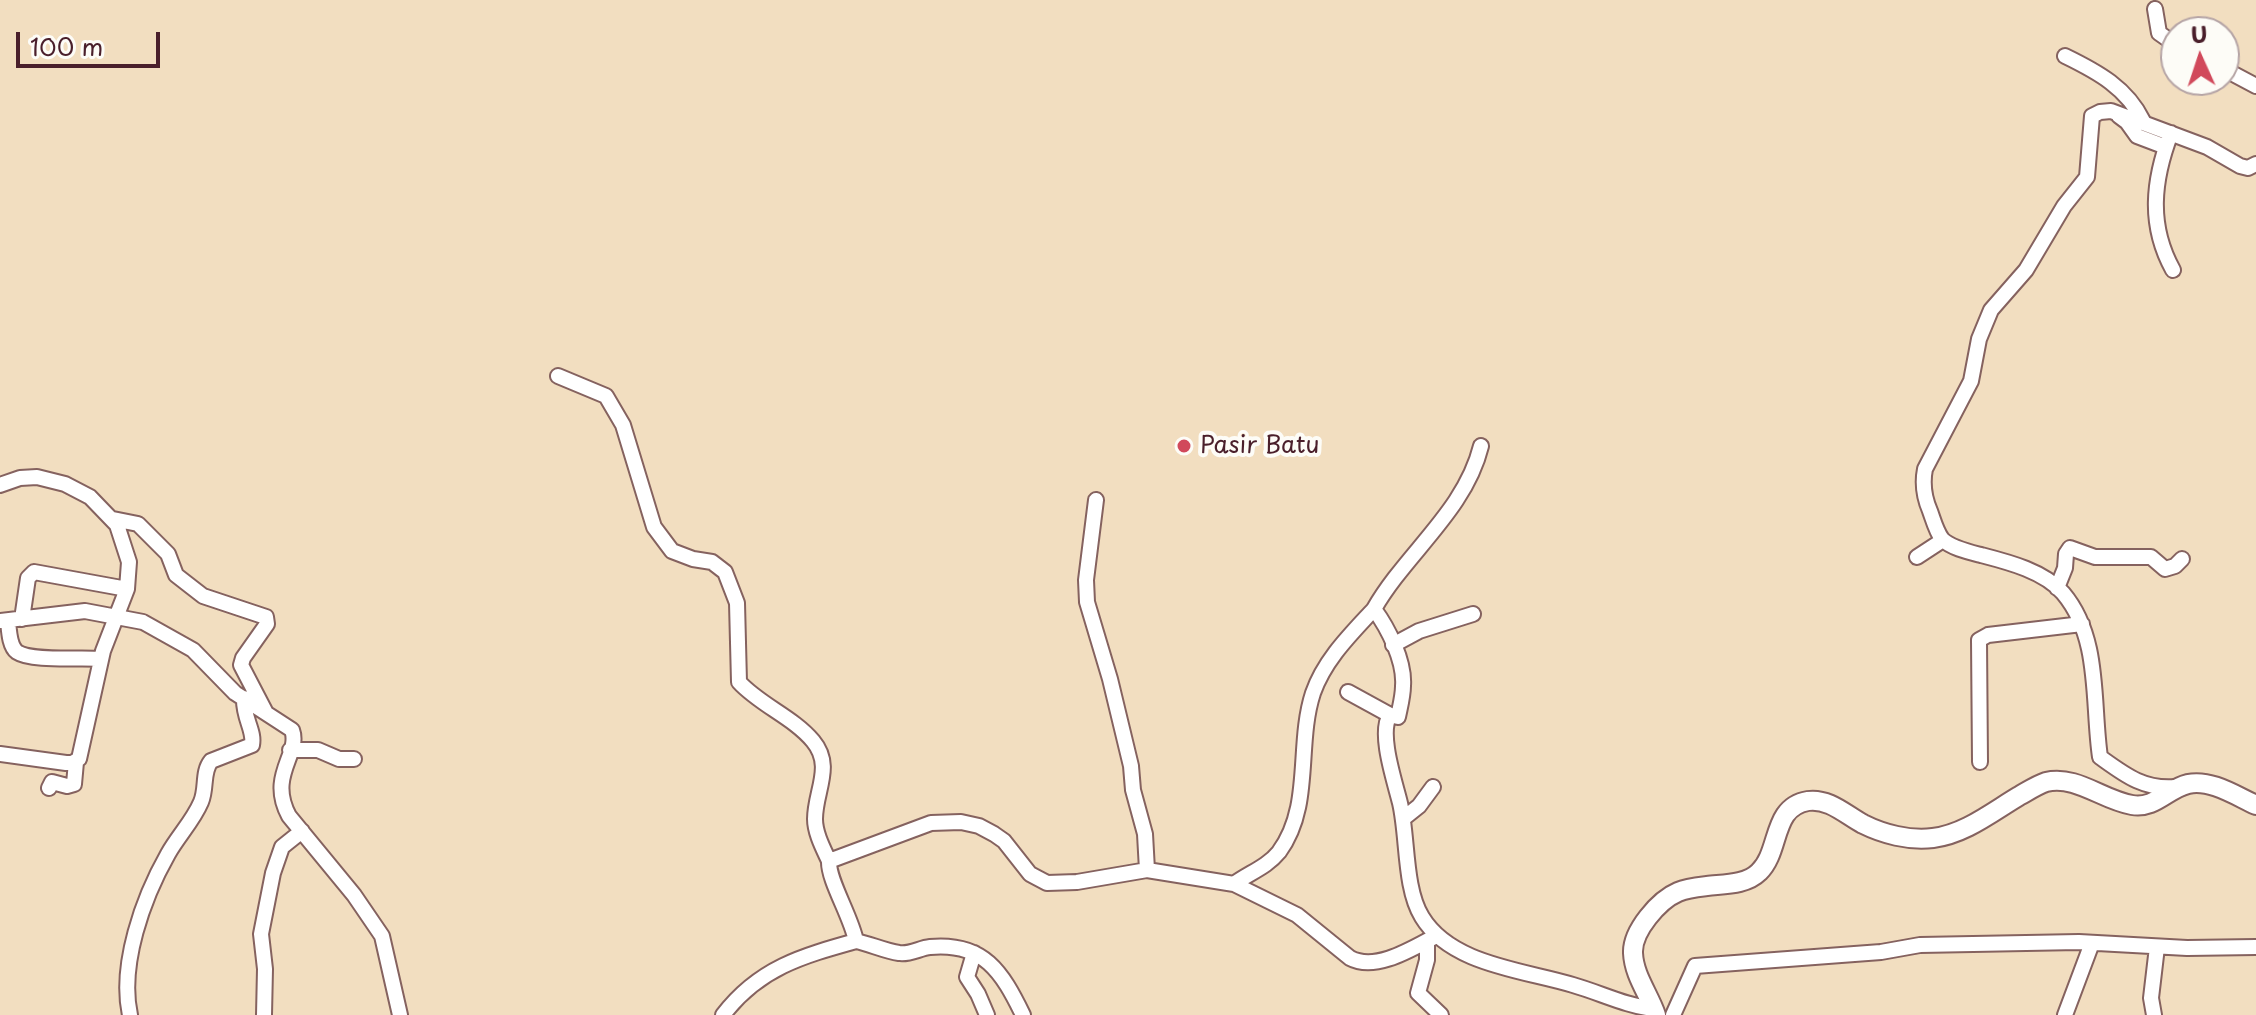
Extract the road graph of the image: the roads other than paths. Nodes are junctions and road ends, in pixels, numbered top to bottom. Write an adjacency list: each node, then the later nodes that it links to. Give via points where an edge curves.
1 (2155, 9): 2 (street)
2 (2160, 34)
3 (2065, 56): 5 (street, via 2098,72 2129,97)
4 (2116, 113): 5 (street); 6 (street, via 2137,136); 14 (street, via 2092,116 2087,177 2026,270 1991,310 1971,381 1925,469 1927,504)
5 (2143, 121): 6 (street)
6 (2168, 140): 7 (street, via 2214,151 2240,166); 8 (street, via 2158,170 2156,222)
7 (2256, 164)
8 (2173, 270)
9 (558, 376): 41 (street, via 606,396 623,425 654,527 672,551 712,562 725,572 737,603 739,682 813,740 823,759 815,821)
10 (1481, 446): 19 (street, via 1476,469 1458,498)
11 (0, 485): 13 (street, via 37,477 65,484 90,497)
12 (1096, 500): 42 (street, via 1087,602 1131,766)
13 (113, 519): 18 (street, via 129,562); 28 (street, via 138,524 168,554 176,575 203,596 266,617 267,624 241,665)
14 (1943, 540): 15 (street); 17 (street, via 2025,569)
15 (1917, 557)
16 (2182, 559): 17 (street, via 2165,569 2151,557 2095,557 2070,548)
17 (2057, 588): 23 (street)
18 (127, 589): 21 (street); 22 (street, via 34,572)
19 (1374, 609): 24 (street); 43 (street, via 1336,651 1314,692 1305,735 1303,789 1287,839 1270,862)
20 (1473, 614): 24 (street)
21 (117, 616): 22 (street, via 85,611); 25 (street); 27 (street, via 143,622 193,650)
22 (10, 620): 25 (street, via 19,653)
23 (2082, 624): 34 (street, via 1979,640); 36 (street, via 2094,680 2100,757 2139,783)
24 (1393, 645): 29 (street, via 1403,687 1398,717)
25 (101, 659): 33 (street)
26 (1348, 692): 29 (street)
27 (244, 698): 28 (street); 51 (street, via 252,745 207,767 202,799 167,856 135,935 127,986)
28 (266, 713): 30 (street, via 292,730)
29 (1390, 715): 39 (street, via 1387,744)
30 (290, 750): 32 (street); 40 (street, via 281,801)
31 (0, 754): 33 (street)
32 (354, 759)
33 (76, 762): 37 (street, via 74,784 52,782)
34 (1980, 762)
35 (1433, 787): 39 (street)
36 (2182, 787): 38 (main road, via 2200,783); 50 (main road, via 2140,805 2114,801 2064,780 2045,783 1964,829 1933,838 1881,832 1816,801 1797,804 1783,817 1758,873 1734,883 1678,892 1645,924 1633,955)
37 (49, 788)
38 (2256, 805)
39 (1404, 818): 44 (street, via 1416,906)
40 (302, 831): 52 (street, via 277,855 270,888 261,934); 53 (street, via 382,936)
41 (829, 861): 42 (street, via 931,823 961,822 1004,841 1030,874 1047,883); 45 (street, via 828,873)
42 (1147, 870): 43 (street)
43 (1234, 884): 44 (street, via 1297,915 1360,963 1381,961)
44 (1431, 939): 50 (street); 57 (street, via 1418,993)
45 (856, 941): 49 (street, via 898,953 929,947); 54 (street, via 782,965 747,987)
46 (2092, 943): 47 (street); 58 (street, via 1920,945 1695,966); 59 (street)
47 (2157, 947): 48 (street); 60 (street)
48 (2256, 947)
49 (974, 953): 55 (street, via 967,977); 56 (street, via 1001,973)
50 (1655, 1012)
51 (130, 1015)
52 (264, 1015)
53 (400, 1015)
54 (723, 1015)
55 (987, 1015)
56 (1023, 1015)
57 (1441, 1015)
58 (1673, 1015)
59 (2065, 1015)
60 (2154, 1015)

